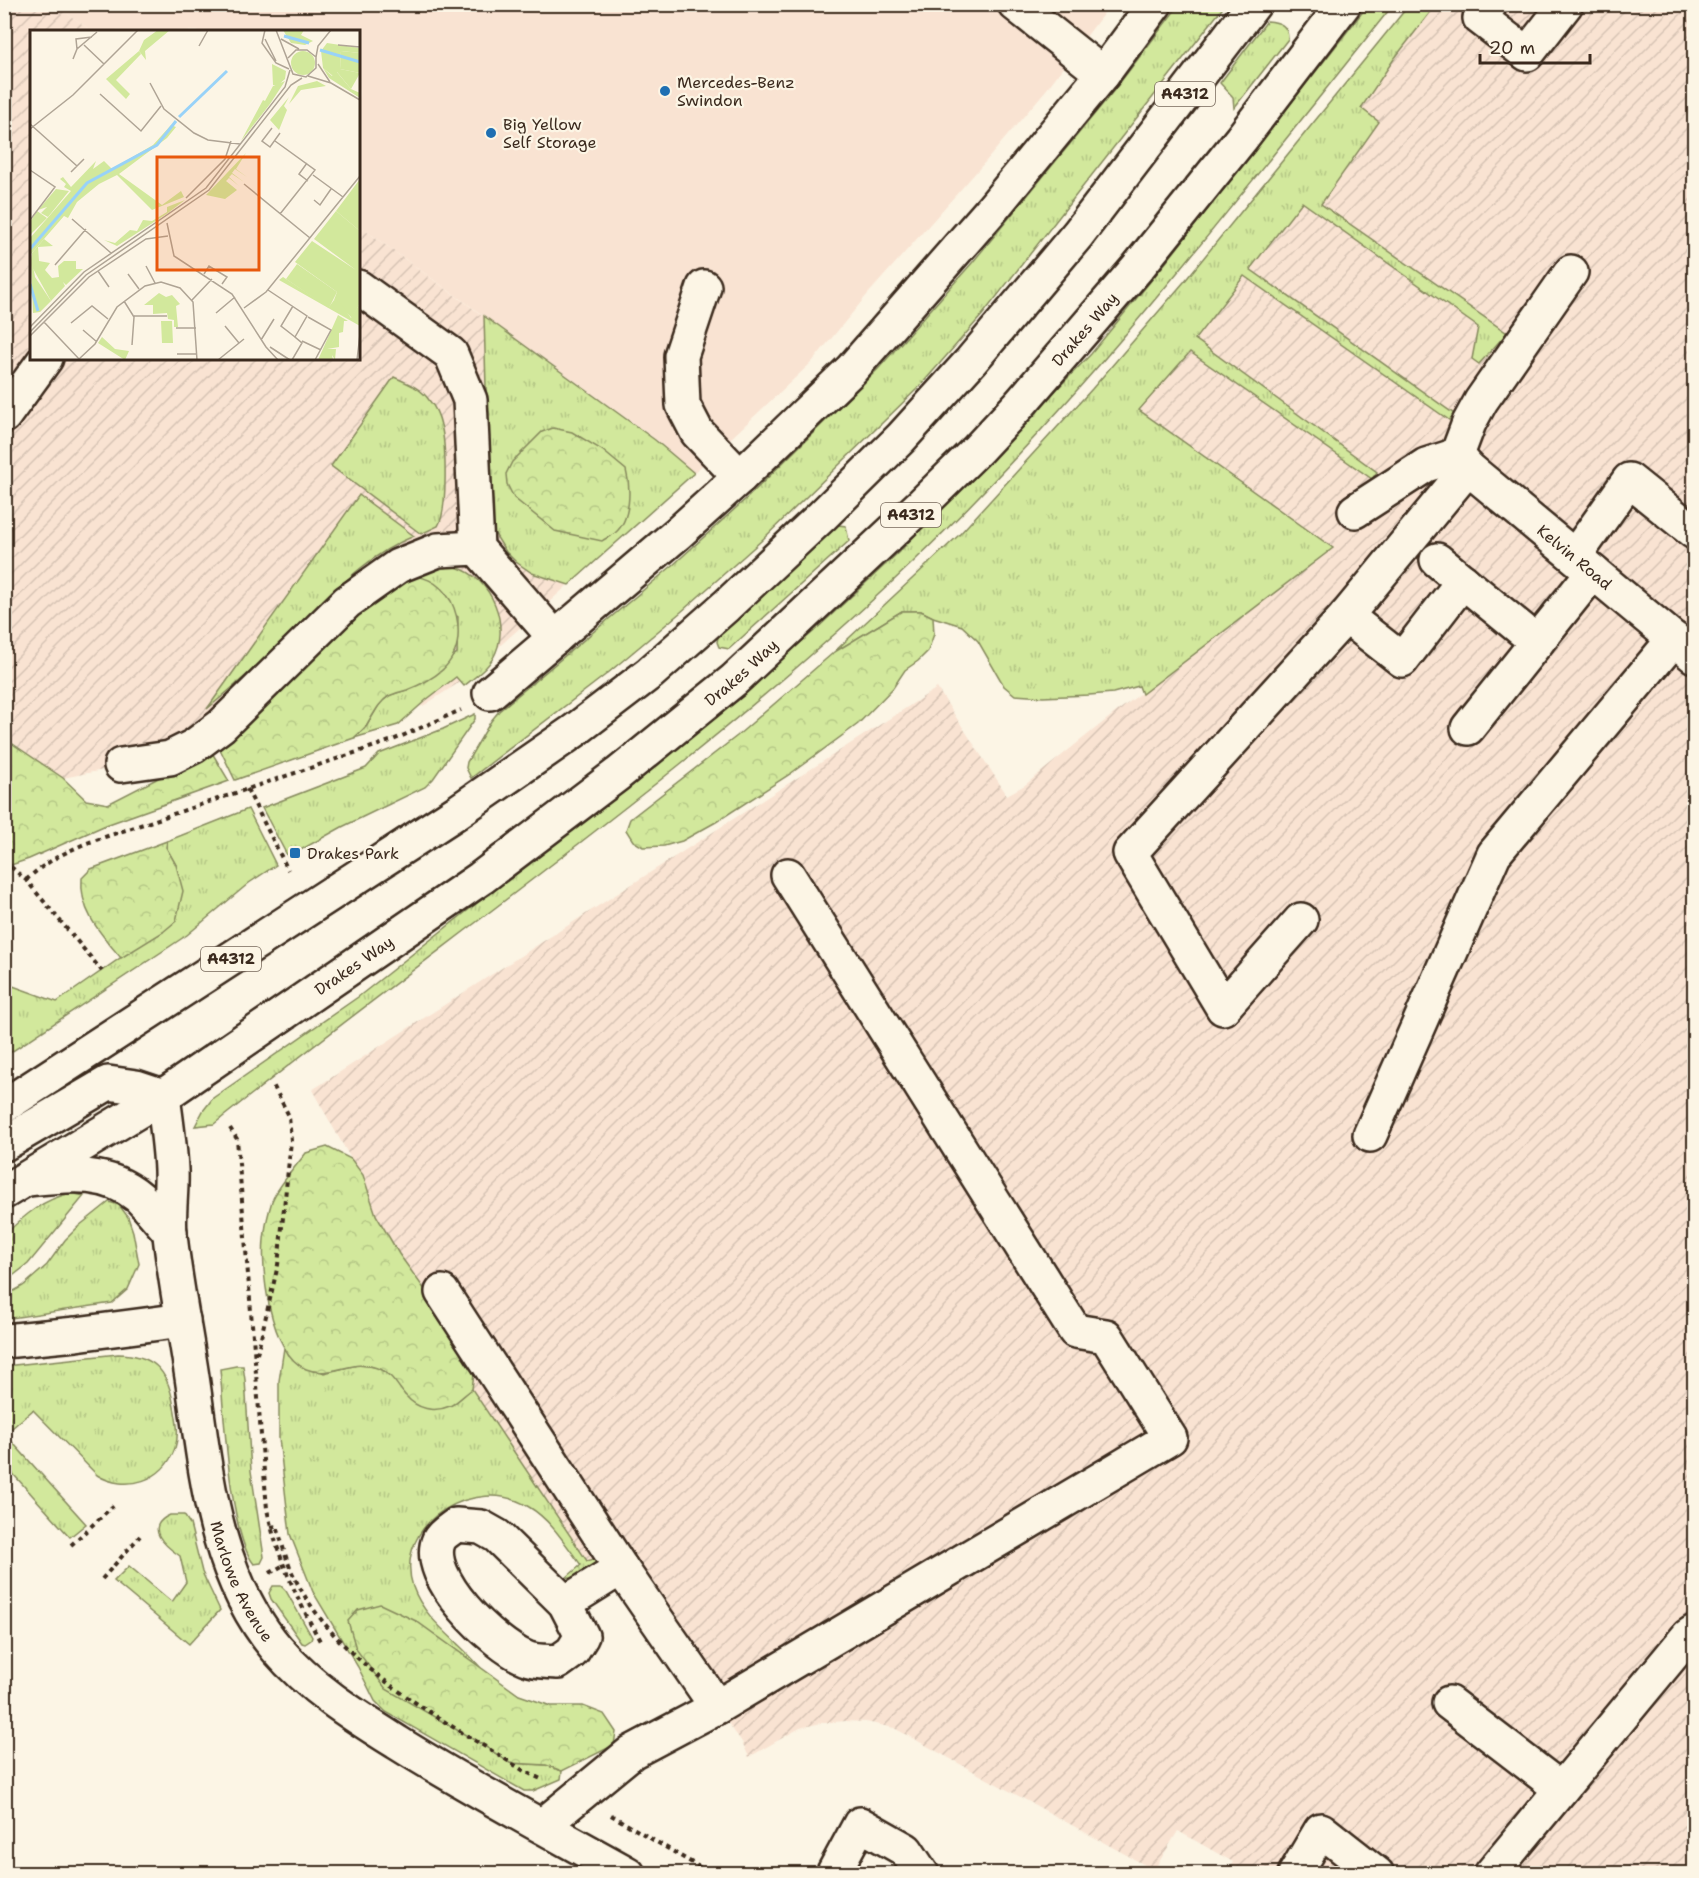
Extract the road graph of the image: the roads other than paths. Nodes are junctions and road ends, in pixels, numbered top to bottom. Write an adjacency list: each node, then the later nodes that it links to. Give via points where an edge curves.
1 (1016, 4): 7 (main road)
2 (1155, 4): 7 (main road)
3 (1254, 4): 31 (main road, A4312, via 1078,234 971,361 822,516 676,651 574,731 457,812)
4 (1344, 4): 30 (main road, Drakes Way / A4312, via 1145,258 1005,420 923,503 734,680 481,878)
5 (1490, 4): 6 (main road, via 1480,18 1527,54)
6 (1566, 4)
7 (1103, 74): 14 (main road, via 992,209 850,370)
8 (1571, 272): 13 (main road, via 1481,401 1470,423)
9 (704, 287): 14 (main road, via 681,356 683,405 697,432)
10 (360, 288): 17 (main road, via 451,354 470,400)
11 (45, 360): 12 (main road)
12 (4, 416)
13 (1462, 462): 15 (main road, via 1426,465); 19 (main road, Kelvin Road); 21 (main road)
14 (740, 477): 22 (main road)
15 (1355, 511)
16 (1695, 532): 19 (main road, via 1629,480)
17 (477, 549): 22 (main road); 27 (main road, via 438,550 398,566 347,602 221,726 194,746 170,758)
18 (1437, 560): 20 (main road)
19 (1584, 564): 23 (main road); 24 (main road, Kelvin Road)
20 (1463, 581): 21 (main road, via 1402,660); 23 (main road)
21 (1346, 616): 29 (main road, via 1130,853 1223,1008)
22 (555, 638): 25 (main road)
23 (1537, 642): 26 (main road)
24 (1686, 642): 32 (main road, via 1494,854)
25 (490, 693)
26 (1468, 728)
27 (121, 765)
28 (788, 875): 43 (main road, via 1075,1331 1106,1336 1170,1438)
29 (1301, 920)
30 (163, 1096): 33 (main road, via 108,1083); 34 (main road, Drakes Way / A4312); 35 (main road, Marlowe Avenue, via 171,1172)
31 (4, 1106)
32 (1370, 1135)
33 (4, 1144)
34 (16, 1185): 35 (main road, via 75,1174 112,1181 137,1196)
35 (170, 1232): 37 (main road, Marlowe Avenue)
36 (441, 1292): 39 (main road)
37 (183, 1320): 38 (main road); 45 (main road, Marlowe Avenue, via 219,1532 239,1591 263,1630 295,1668 356,1716 443,1771)
38 (4, 1341)
39 (621, 1568): 40 (main road); 43 (main road)
40 (565, 1603): 40 (main road, via 489,1531 456,1525 440,1537 435,1553 443,1578 466,1611 526,1659 558,1662 572,1652 582,1636)
41 (1695, 1632): 44 (main road)
42 (1449, 1703): 44 (main road)
43 (717, 1707): 45 (main road, via 632,1752)
44 (1562, 1789): 51 (main road)
45 (542, 1826): 46 (main road, Marlowe Avenue)
46 (628, 1874)
47 (833, 1874): 48 (main road, via 860,1824 906,1850)
48 (922, 1874)
49 (1295, 1874): 50 (main road, via 1321,1830)
50 (1377, 1874)
51 (1491, 1874)

